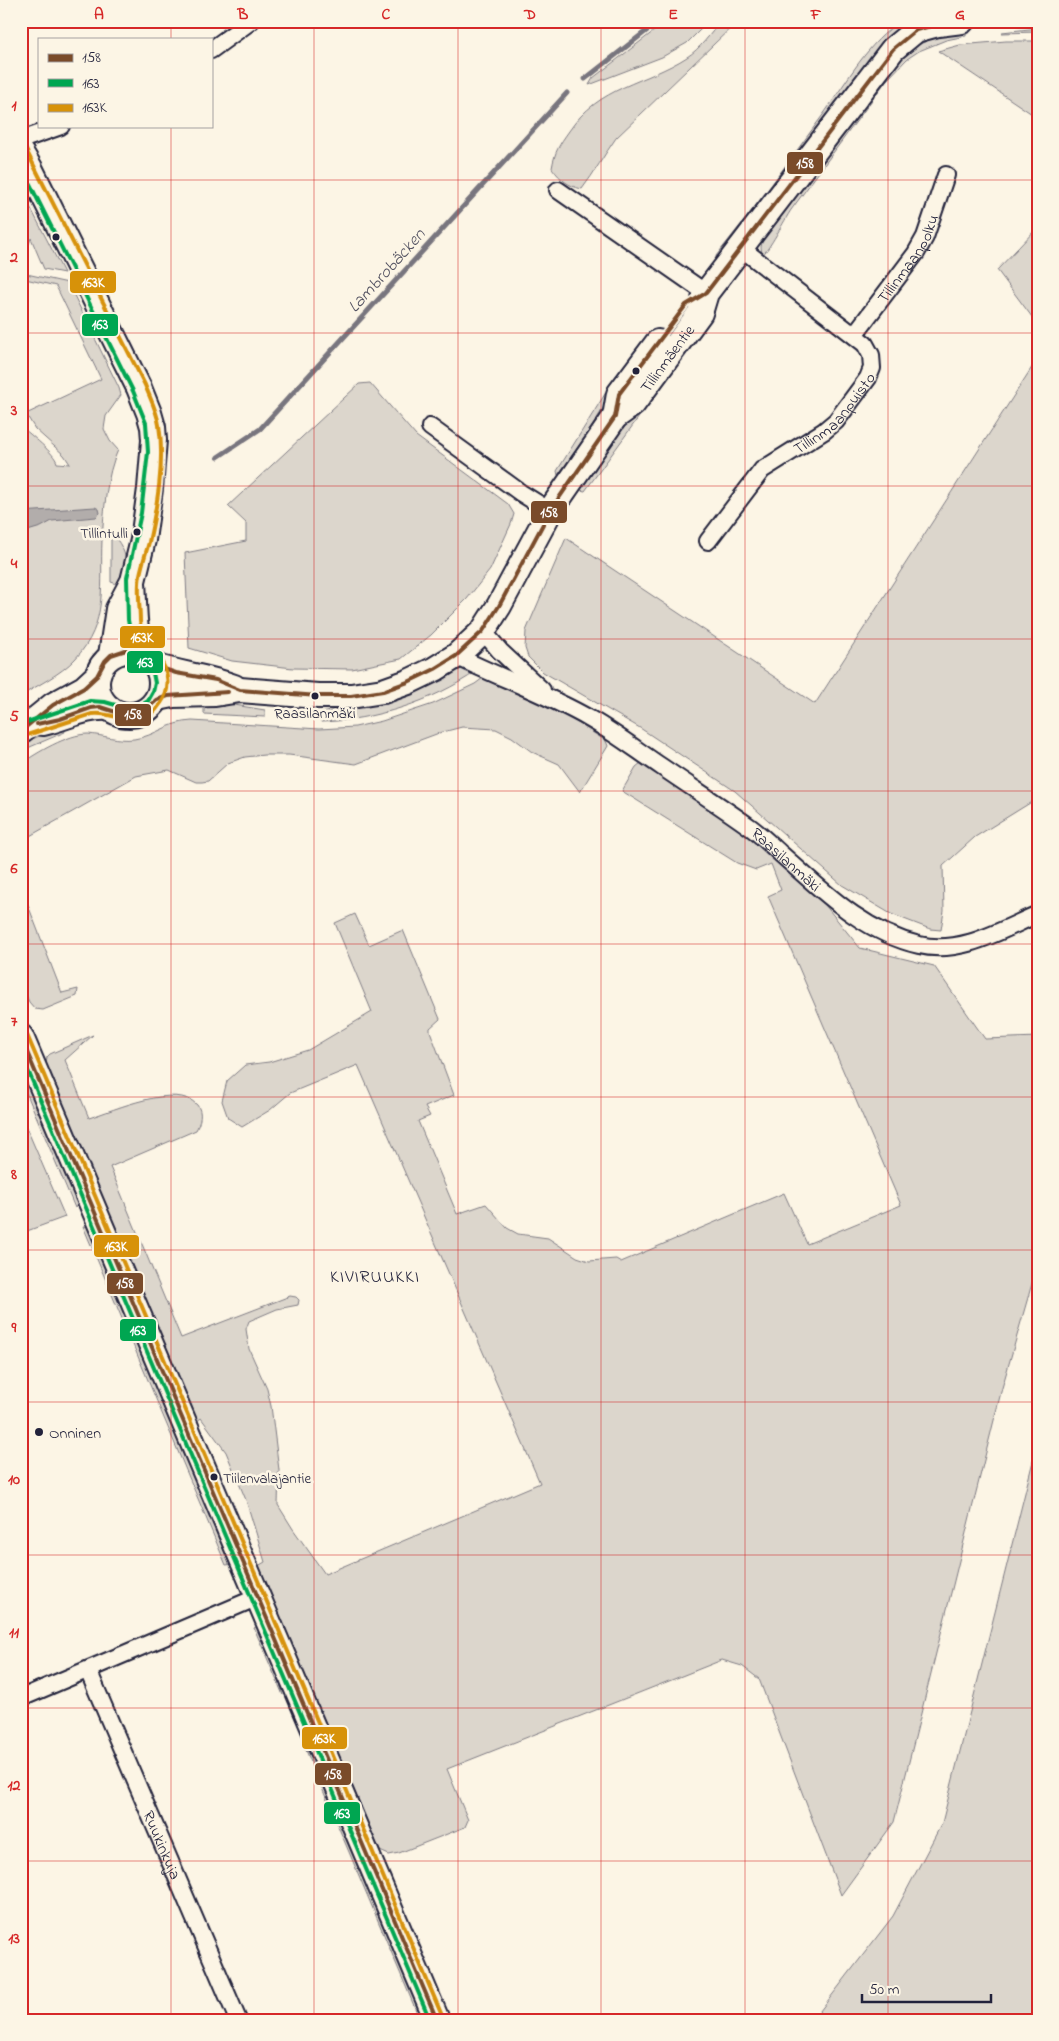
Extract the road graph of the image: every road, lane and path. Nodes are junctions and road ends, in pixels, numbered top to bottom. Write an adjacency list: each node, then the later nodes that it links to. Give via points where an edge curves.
1 (251, 21): 4 (street)
2 (962, 21): 3 (street, Tillinmäentie)
3 (938, 22): 10 (street, Tillinmäentie, via 916,30 893,49)
4 (212, 49)
5 (55, 128): 6 (street)
6 (21, 140)
7 (21, 153): 16 (street, via 149,413 154,440 151,480 143,540)
8 (946, 175): 12 (street, Tillinmaanpolku, via 926,238)
9 (558, 190): 11 (street)
10 (741, 248): 11 (street, Tillinmäentie); 12 (street, Tillinmaanpuisto)
11 (706, 293): 14 (street, Tillinmäentie, via 686,305 619,394 616,417)
12 (854, 335): 15 (street, Tillinmaanpuisto, via 865,344 871,355 872,368 868,378 836,421 762,470)
13 (430, 427): 14 (street)
14 (550, 511): 17 (street, Tillinmäentie)
15 (708, 541)
16 (133, 581): 18 (street, via 118,609); 20 (street, via 137,641)
17 (483, 631): 19 (street, Tillinmäentie); 24 (street, Raasilanmäki, via 500,651)
18 (111, 655): 20 (street, via 126,650); 21 (street)
19 (456, 656): 22 (street, Tillinmäentie, via 415,679 383,691 351,696 318,696); 24 (street, Raasilanmäki)
20 (150, 660): 22 (street, Tillinmäentie, via 176,673 216,680); 23 (street, via 162,682)
21 (97, 676): 25 (street, via 98,694); 26 (street, via 84,688 53,705)
22 (240, 690): 23 (street, Tillinmäentie, via 215,694 173,694)
23 (158, 698): 25 (street, via 147,710 131,715)
24 (552, 698): 27 (street, Raasilanmäki, via 591,719 752,828 840,906 874,927 919,945 941,948 973,942)
25 (109, 708): 26 (street, via 88,708)
26 (26, 728)
27 (1038, 914)
28 (21, 1037): 29 (street)
29 (258, 1597): 30 (street); 33 (street)
30 (88, 1670): 31 (street); 32 (street, Ruukinkuja)
31 (21, 1698)
32 (238, 2020)
33 (437, 2020)

